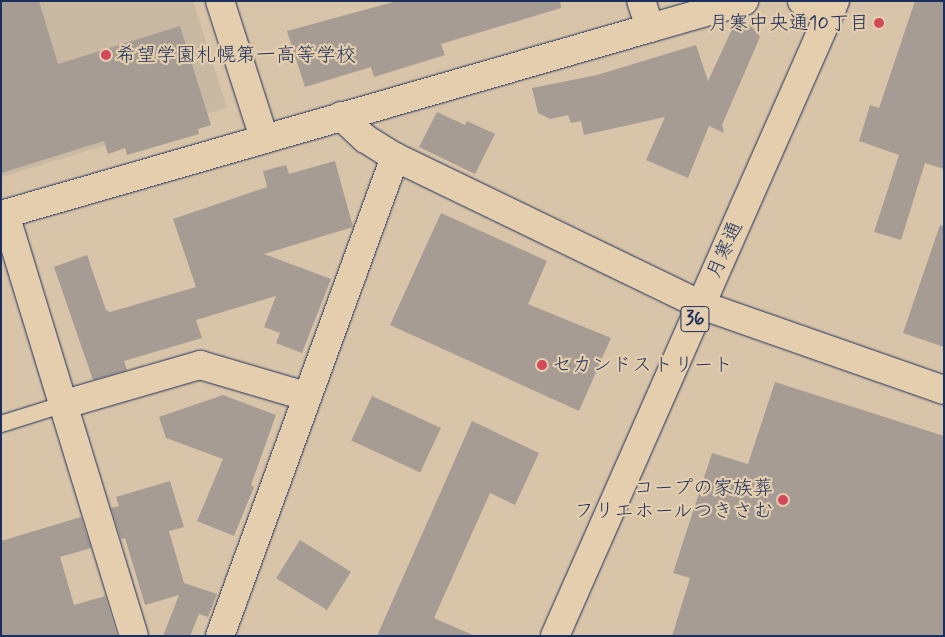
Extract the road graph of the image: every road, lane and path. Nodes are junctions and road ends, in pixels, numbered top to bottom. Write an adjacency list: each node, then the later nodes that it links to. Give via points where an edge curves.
1 (220, 1): 8 (main road)
2 (641, 1): 6 (main road)
3 (744, 1): 6 (main road)
4 (802, 1): 5 (main road)
5 (833, 5): 11 (main road, 月寒通 / 36)
6 (650, 28): 7 (main road)
7 (341, 116): 8 (main road); 9 (main road, via 366,139)
8 (264, 138): 10 (main road)
9 (395, 157): 11 (main road); 13 (main road)
10 (3, 214): 14 (main road)
11 (701, 305): 12 (main road); 18 (main road, 月寒通 / 36)
12 (944, 390)
13 (305, 396): 14 (main road, via 200,365); 17 (main road)
14 (64, 404): 15 (lane); 16 (main road)
15 (1, 424)
16 (134, 636)
17 (220, 636)
18 (555, 636)

